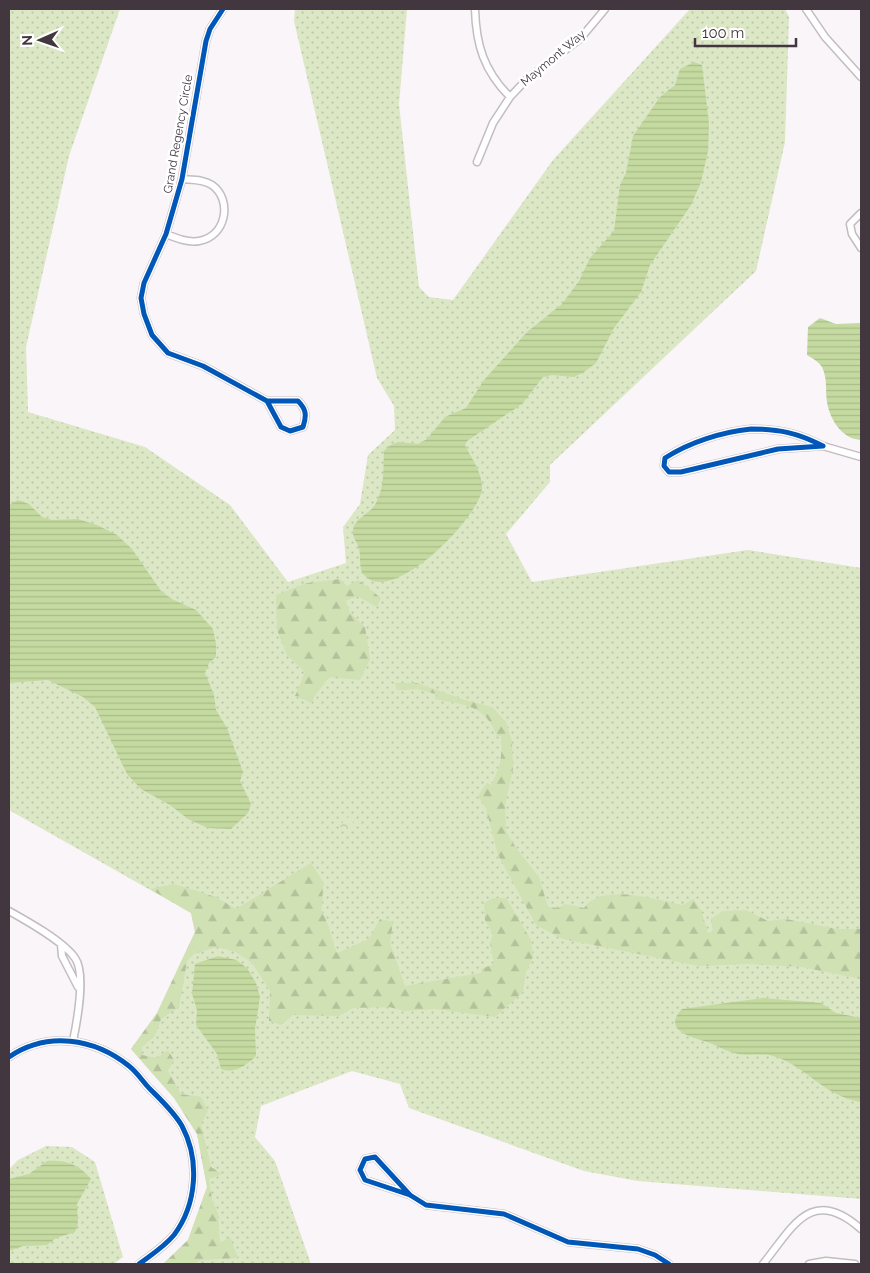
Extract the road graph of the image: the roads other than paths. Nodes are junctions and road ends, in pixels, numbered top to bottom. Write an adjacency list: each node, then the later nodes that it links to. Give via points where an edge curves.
1 (223, 9): 8 (street, Grand Regency Circle, via 206,41)
2 (474, 9): 6 (street, via 486,68)
3 (605, 9): 6 (street, Maymont Way, via 580,39)
4 (806, 9): 5 (street, via 825,37)
5 (861, 77)
6 (510, 97): 7 (street, Maymont Way, via 493,123)
7 (477, 162)
8 (182, 179): 10 (street, Grand Regency Circle); 10 (street, Grand Regency Circle, via 211,184 222,194 225,213 221,226 212,236 201,241)
9 (861, 213): 11 (street, via 850,224)
10 (166, 234): 12 (street, Grand Regency Circle, via 149,269 141,298 152,335 168,353 210,370)
11 (861, 248)
12 (267, 401): 12 (street, Grand Regency Circle, via 281,427 290,431 304,426 305,408 298,401)
13 (823, 446): 13 (street, via 778,449 681,472 669,472 664,466 665,458 674,452 737,431 786,430); 14 (street)
14 (861, 457)
15 (9, 911): 16 (street)
16 (61, 945): 17 (street, via 62,956); 17 (street, via 76,958)
17 (79, 988): 18 (street)
18 (73, 1041): 19 (street, via 37,1044); 22 (street, via 104,1050 131,1068 182,1126 190,1148 194,1185 184,1219 161,1248)
19 (9, 1057)
20 (410, 1195): 20 (street, via 375,1157 365,1159 360,1170 365,1180); 23 (street, via 426,1205 439,1208 512,1216 568,1242 638,1249 655,1254)
21 (861, 1229): 24 (street, via 838,1213 826,1210 812,1212 801,1216)
22 (139, 1264)
23 (669, 1264)
24 (763, 1264)
25 (810, 1264): 26 (street, via 826,1261)
26 (855, 1264)

